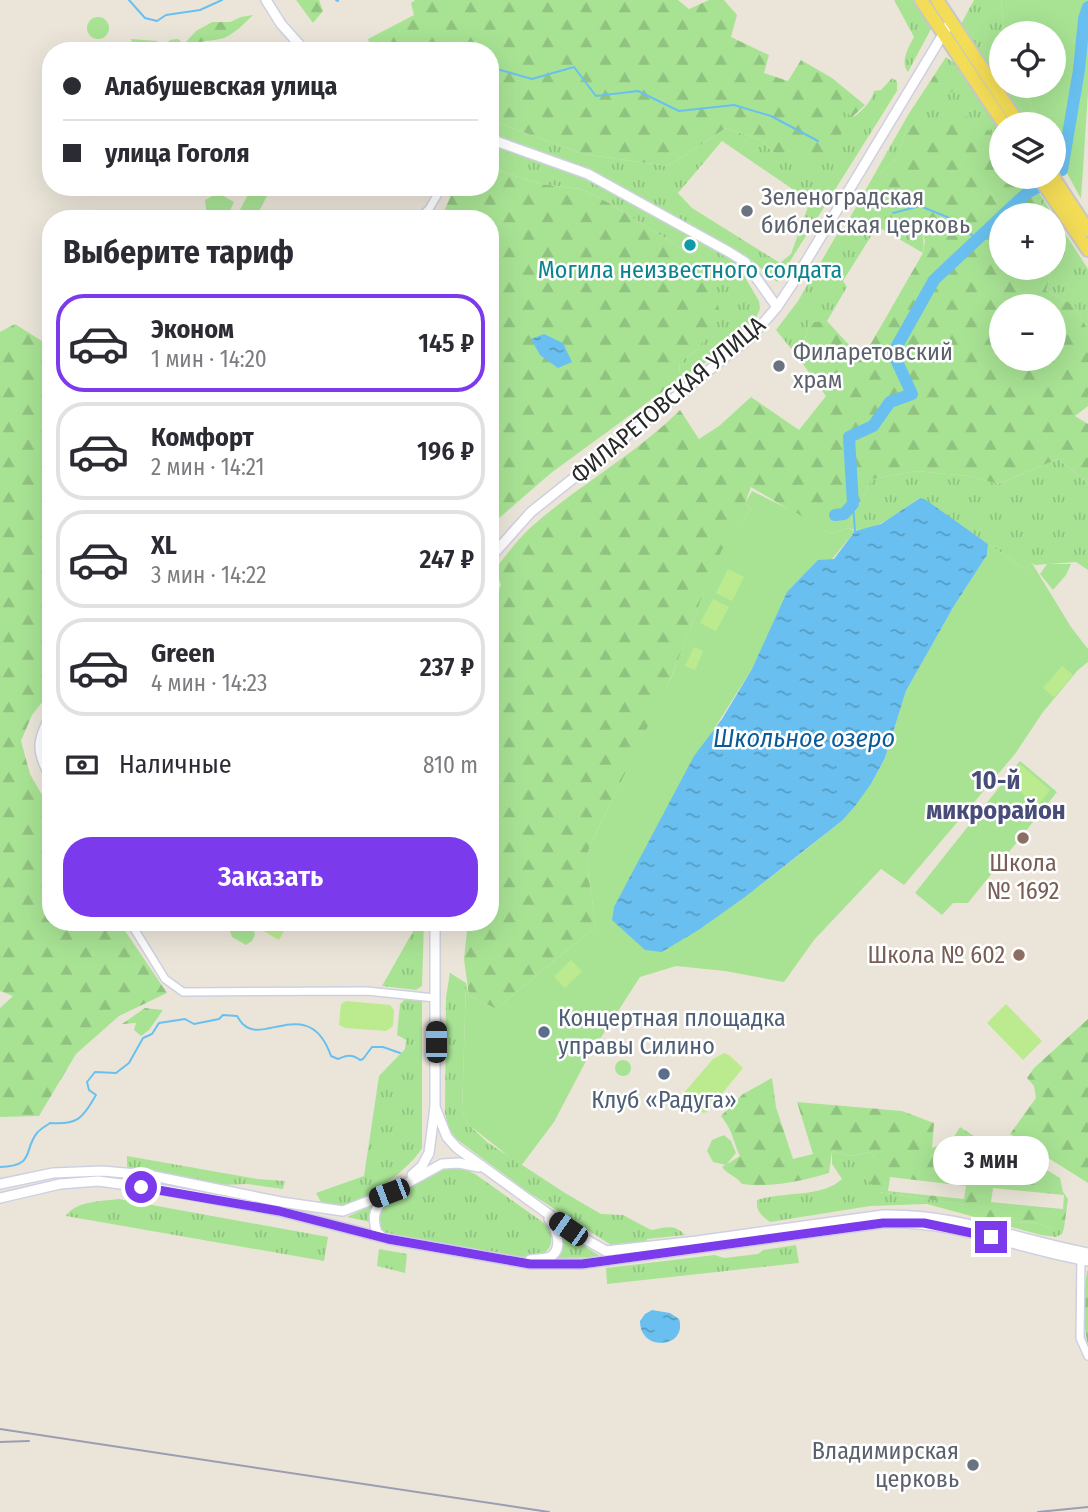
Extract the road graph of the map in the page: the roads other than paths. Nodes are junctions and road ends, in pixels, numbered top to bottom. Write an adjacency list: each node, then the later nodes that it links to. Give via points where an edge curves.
1 (266, 0): 6 (street)
2 (922, 0): 3 (main road)
3 (937, 8): 4 (main road); 5 (main road); 7 (street)
4 (955, 27): 5 (main road); 10 (main road)
5 (943, 33): 7 (street, ФИЛАРЕТОВСКАЯ УЛИЦА); 8 (main road)
6 (297, 42)
7 (935, 46): 8 (street, via 945,44); 16 (street, ФИЛАРЕТОВСКАЯ УЛИЦА)
8 (960, 57): 9 (main road)
9 (996, 112)
10 (1011, 112)
11 (499, 142): 16 (street, via 588,174 745,262)
12 (1047, 189): 15 (main road)
13 (1061, 189): 14 (main road)
14 (1088, 230)
15 (1088, 250)
16 (778, 307): 17 (street, ФИЛАРЕТОВСКАЯ УЛИЦА, via 752,336 531,512)
17 (499, 548)
18 (42, 731): 19 (street, via 38,739)
19 (42, 763)
20 (136, 931): 22 (street, via 166,979 183,992 367,992)
21 (435, 931): 22 (street)
22 (435, 998): 23 (street)
23 (435, 1107): 24 (street, via 447,1137); 26 (street, via 429,1153)
24 (481, 1167): 26 (street, via 442,1164); 29 (street)
25 (4, 1182): 27 (street, via 102,1171 343,1210)
26 (403, 1184): 27 (street)
27 (389, 1193): 30 (street, via 375,1208 372,1219 377,1233)
28 (4, 1197): 30 (street, via 98,1181 279,1211)
29 (543, 1211): 31 (street, via 606,1251 908,1214 947,1218); 32 (street, via 557,1233 555,1251 547,1258)
30 (388, 1239): 32 (street)
31 (1085, 1257): 32 (street, via 908,1222 622,1259 551,1265); 33 (street, via 1080,1338)
32 (518, 1261)
33 (1088, 1356)

